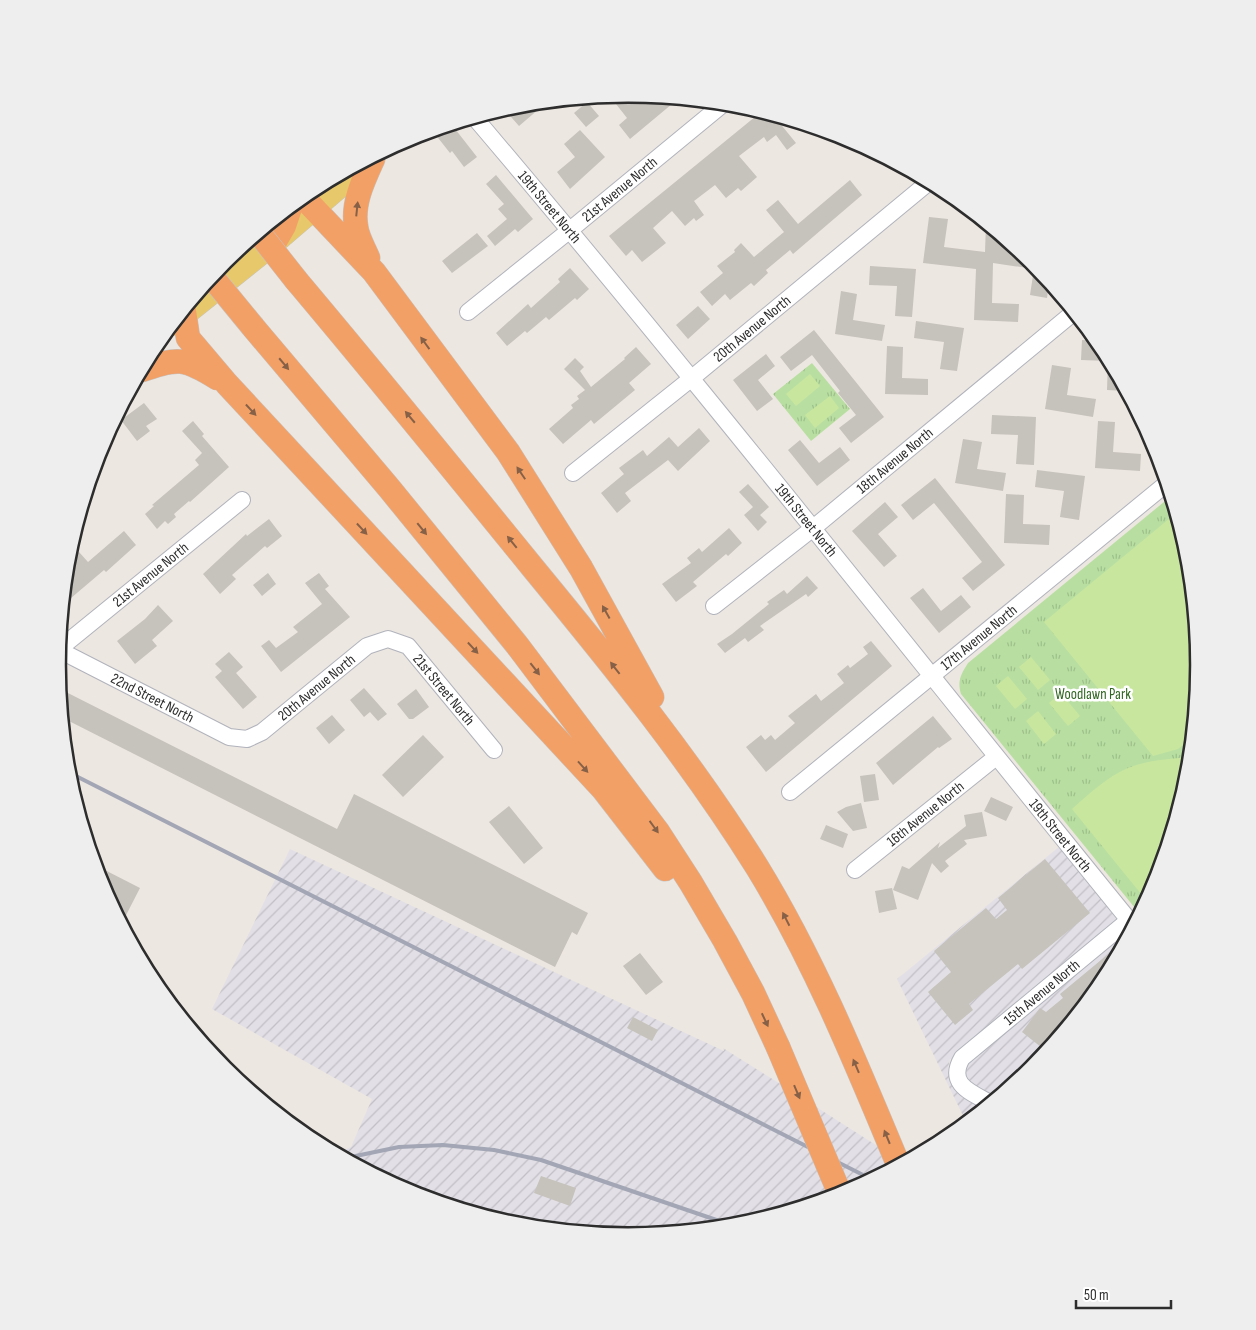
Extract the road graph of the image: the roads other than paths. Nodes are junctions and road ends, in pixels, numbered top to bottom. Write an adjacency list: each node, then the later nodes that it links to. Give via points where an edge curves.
1 (715, 110): 7 (street, 21st Avenue North)
2 (480, 123): 7 (street, 19th Street North)
3 (371, 166): 9 (highway, one-way to 3, via 356,226 356,207 363,180)
4 (923, 187): 16 (street, 20th Avenue North)
5 (309, 203): 8 (main road); 9 (highway)
6 (286, 219): 8 (highway, via 284,226)
7 (570, 230): 12 (street, 21st Avenue North); 16 (street, 19th Street North)
8 (266, 239): 11 (main road); 30 (highway, one-way to 8, bridge, via 617,670 296,280)
9 (374, 272): 30 (highway, one-way to 9, via 544,507 508,452)
10 (217, 283): 35 (highway, one-way to 35, bridge, via 389,488 626,788 691,883)
11 (215, 285)
12 (468, 312)
13 (1069, 317): 21 (street, 18th Avenue North)
14 (182, 323): 17 (highway, via 188,338)
15 (153, 366): 17 (highway, via 166,361 195,364)
16 (692, 378): 18 (street, 20th Avenue North); 21 (street, 19th Street North)
17 (227, 384): 35 (highway, one-way to 35, via 604,789)
18 (573, 473)
19 (1161, 488): 26 (street, 17th Avenue North)
20 (242, 500): 24 (street, 21st Avenue North)
21 (812, 529): 22 (street, 18th Avenue North); 26 (street, 19th Street North)
22 (714, 606)
23 (388, 639): 27 (street, 20th Avenue North, via 367,646 262,732); 28 (street, 21st Street North, via 408,646)
24 (67, 643)
25 (66, 653): 27 (street, 22nd Street North, via 229,737)
26 (931, 676): 29 (street, 19th Street North); 31 (street, 17th Avenue North)
27 (247, 739)
28 (494, 750)
29 (996, 757): 32 (street, 16th Avenue North); 33 (street, 19th Street North)
30 (697, 778): 37 (highway, one-way to 30, via 814,972 779,905)
31 (790, 792)
32 (855, 870)
33 (1129, 919)
34 (1124, 928): 36 (street, 15th Avenue North, via 962,1058 956,1076 960,1084)
35 (753, 993): 38 (highway, one-way to 38, bridge)
36 (984, 1099)
37 (896, 1158)
38 (837, 1186)

